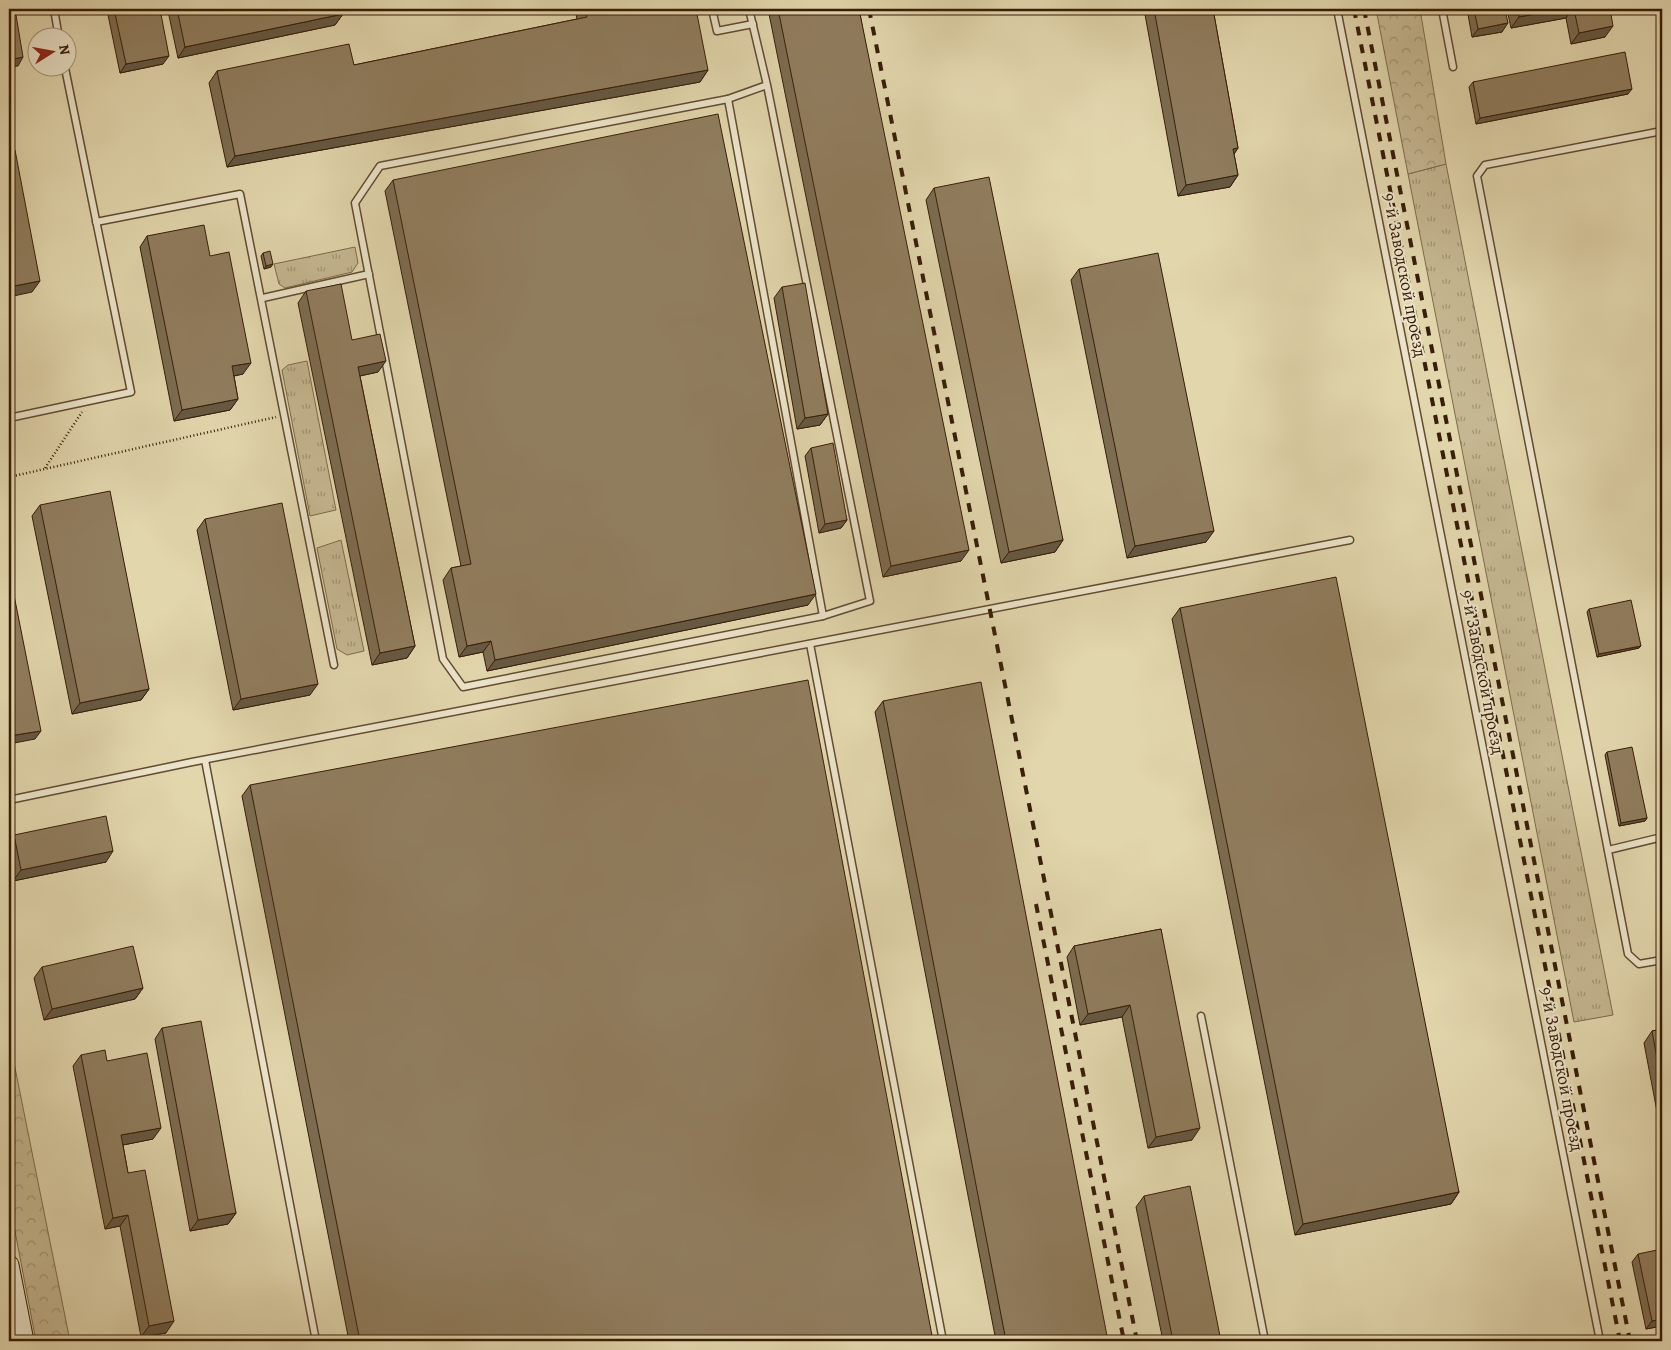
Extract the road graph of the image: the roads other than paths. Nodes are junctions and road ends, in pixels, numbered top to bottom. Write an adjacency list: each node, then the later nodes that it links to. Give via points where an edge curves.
1 (54, 9): 7 (lane)
2 (712, 9): 6 (lane, via 716,31)
3 (749, 9): 6 (lane)
4 (1337, 9): 32 (lane, 9-й Заводской проезд)
5 (1442, 9): 8 (lane)
6 (753, 24): 10 (lane)
7 (57, 28)
8 (1454, 67)
9 (67, 78): 13 (lane)
10 (767, 85): 11 (lane); 18 (lane, via 870,601)
11 (728, 99): 14 (lane, via 380,166 355,203); 18 (lane)
12 (1662, 131): 24 (lane, via 1486,165 1477,176)
13 (96, 222): 15 (lane, via 240,194); 16 (lane, via 131,392)
14 (369, 274): 15 (lane); 18 (lane, via 443,658 463,688)
15 (262, 298): 20 (lane)
16 (9, 418)
17 (1350, 540): 19 (lane)
18 (823, 616)
19 (810, 644): 21 (lane); 30 (lane)
20 (334, 666)
21 (205, 760): 22 (lane); 29 (lane)
22 (9, 800)
23 (1662, 837): 24 (lane)
24 (1608, 850): 25 (lane, via 1628,954 1639,964)
25 (1662, 960)
26 (1201, 1016): 31 (lane)
27 (9, 1266): 28 (main road)
28 (24, 1341)
29 (316, 1341)
30 (943, 1341)
31 (1265, 1341)
32 (1600, 1341)

